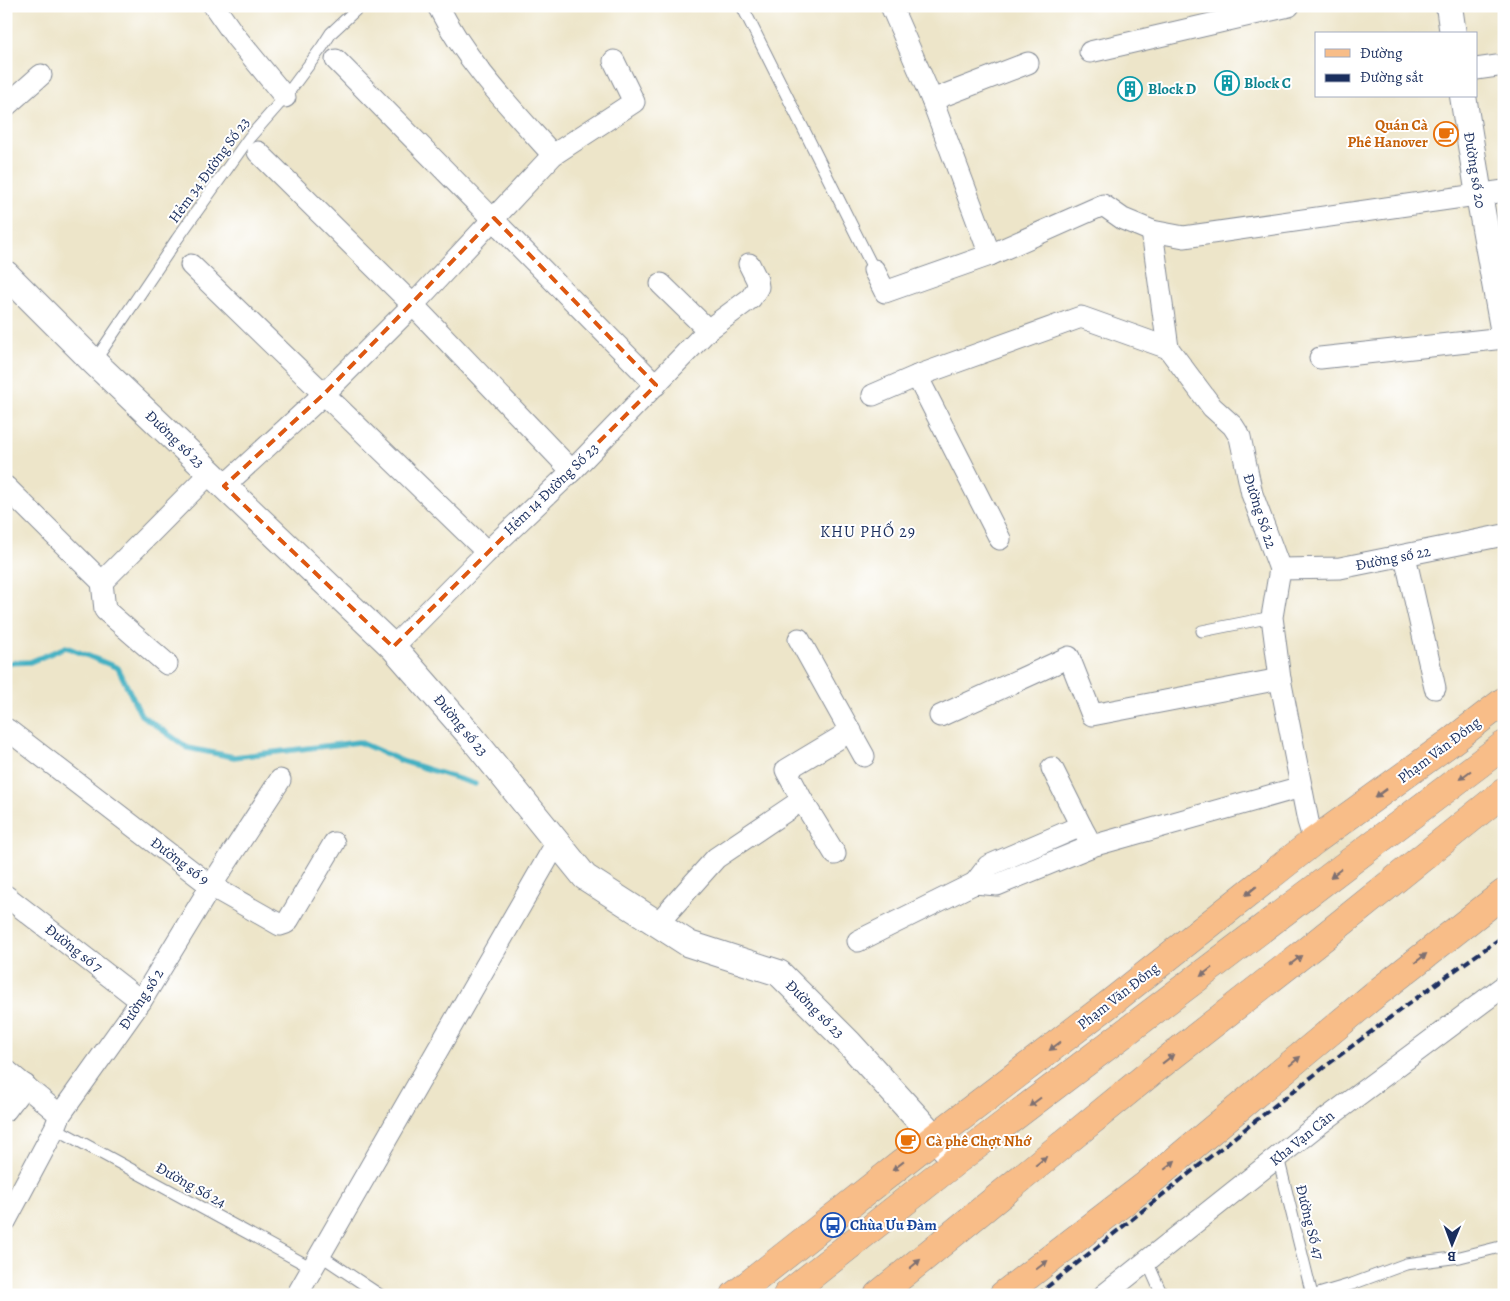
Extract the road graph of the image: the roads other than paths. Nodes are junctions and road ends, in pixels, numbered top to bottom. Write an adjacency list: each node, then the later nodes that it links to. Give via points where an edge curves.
1 (214, 6): 16 (street)
2 (360, 6): 16 (lane, Hẻm 34 Đường Số 23, via 331,33)
3 (438, 6): 21 (street, via 447,25 495,89)
4 (742, 6): 28 (lane)
5 (891, 6): 18 (street)
6 (1289, 6): 9 (street)
7 (1449, 6): 8 (street)
8 (1453, 32)
9 (1090, 52)
10 (336, 60): 23 (street)
11 (614, 61): 21 (street, via 634,102)
12 (1028, 63): 18 (street)
13 (1504, 65): 14 (street)
14 (1478, 69)
15 (41, 75): 19 (street)
16 (285, 97): 37 (lane, Hẻm 34 Đường Số 23, via 249,138)
17 (1464, 98): 22 (street, Đường số 20)
18 (932, 100): 25 (street)
19 (6, 106)
20 (258, 152): 31 (street)
21 (554, 155): 23 (street)
22 (1491, 193): 24 (street, via 1184,237); 33 (street, Đường số 20)
23 (494, 218): 31 (street); 39 (street)
24 (1152, 232): 25 (street, via 1123,219 1102,204); 35 (street)
25 (990, 255): 28 (street, via 885,292)
26 (749, 264): 32 (street, Hẻm 14 Đường Số 23, via 758,287 752,298)
27 (191, 265): 40 (street)
28 (874, 270)
29 (8, 281): 37 (street, Đường số 23)
30 (661, 284): 32 (street)
31 (413, 305): 40 (street); 42 (street)
32 (708, 330): 39 (street, Hẻm 14 Đường Số 23)
33 (1504, 333)
34 (1504, 338): 36 (street)
35 (1168, 348): 38 (street, via 1081,317); 49 (street, Đường Số 22, via 1212,407 1240,437 1252,494)
36 (1320, 358)
37 (94, 362): 43 (street, Đường số 23)
38 (917, 376): 41 (street); 46 (street)
39 (656, 385): 42 (street, Hẻm 14 Đường Số 23)
40 (325, 393): 43 (street); 47 (street)
41 (873, 395)
42 (572, 470): 47 (street, Hẻm 14 Đường Số 23)
43 (217, 479): 50 (street); 54 (street, Đường số 23)
44 (8, 491): 50 (street)
45 (1504, 536): 48 (street, Đường số 22)
46 (1000, 539)
47 (487, 552): 54 (street, Hẻm 14 Đường Số 23)
48 (1405, 556): 49 (street, Đường số 22, via 1340,568); 57 (street)
49 (1280, 569): 51 (street, Đường Số 22)
50 (102, 582): 55 (street, via 105,610)
51 (1272, 617): 52 (lane); 56 (street, Đường Số 22)
52 (1202, 631)
53 (799, 639): 61 (street)
54 (393, 647): 71 (street, Đường số 23, via 470,735)
55 (167, 664)
56 (1280, 679): 59 (street, via 1092,715 1069,657); 66 (street, Đường Số 22)
57 (1435, 688)
58 (1504, 701): 70 (main road, Phạm Văn Đồng, one-way to 70)
59 (940, 716)
60 (6, 730): 76 (street, Đường số 9)
61 (851, 731): 63 (street); 68 (street, via 786,770)
62 (1504, 745): 89 (main road, one-way to 89)
63 (864, 756)
64 (1052, 768): 69 (street)
65 (280, 780): 76 (street, Đường số 2)
66 (1301, 788): 70 (street, Đường Số 22); 73 (street)
67 (1504, 792): 99 (main road, one-way to 67, via 1154,1070)
68 (802, 800): 74 (street); 79 (street, via 716,858)
69 (1081, 826): 73 (street); 75 (street, via 988,866)
70 (1314, 841): 87 (main road, Phạm Văn Đồng, one-way to 87)
71 (556, 842): 79 (street, Đường số 23, via 586,877); 93 (street)
72 (334, 843): 76 (street, Đường số 9, via 284,924 280,925)
73 (1092, 846): 75 (street, via 997,885)
74 (835, 854)
75 (975, 883): 80 (street)
76 (211, 886): 82 (street, Đường số 2)
77 (1504, 893): 100 (main road, one-way to 77, via 1146,1185 1373,996)
78 (6, 896): 82 (street, Đường số 7)
79 (658, 923): 87 (street, Đường số 23, via 689,944 779,973 849,1043)
80 (858, 941)
81 (1504, 986): 88 (street, Kha Vạn Cân)
82 (141, 1001): 86 (street, Đường số 2)
83 (6, 1070): 84 (street)
84 (25, 1085): 85 (street); 86 (street)
85 (6, 1110)
86 (58, 1122): 90 (street, Đường số 2); 93 (lane, Đường Số 24)
87 (934, 1138): 89 (street, Đường số 23); 97 (main road, Phạm Văn Đồng, one-way to 97)
88 (1278, 1157): 92 (street, Kha Vạn Cân); 103 (lane, Đường Số 47)
89 (956, 1161): 98 (main road)
90 (6, 1220)
91 (1504, 1246): 94 (lane, via 1460,1257 1406,1264)
92 (1147, 1261): 101 (street, Kha Vạn Cân); 102 (lane)
93 (316, 1262): 95 (street); 96 (lane, Đường Số 24)
94 (1354, 1290): 103 (lane)
95 (297, 1295)
96 (380, 1295)
97 (735, 1295)
98 (787, 1295)
99 (878, 1295)
100 (1003, 1295)
101 (1104, 1295)
102 (1162, 1295)
103 (1314, 1295)

